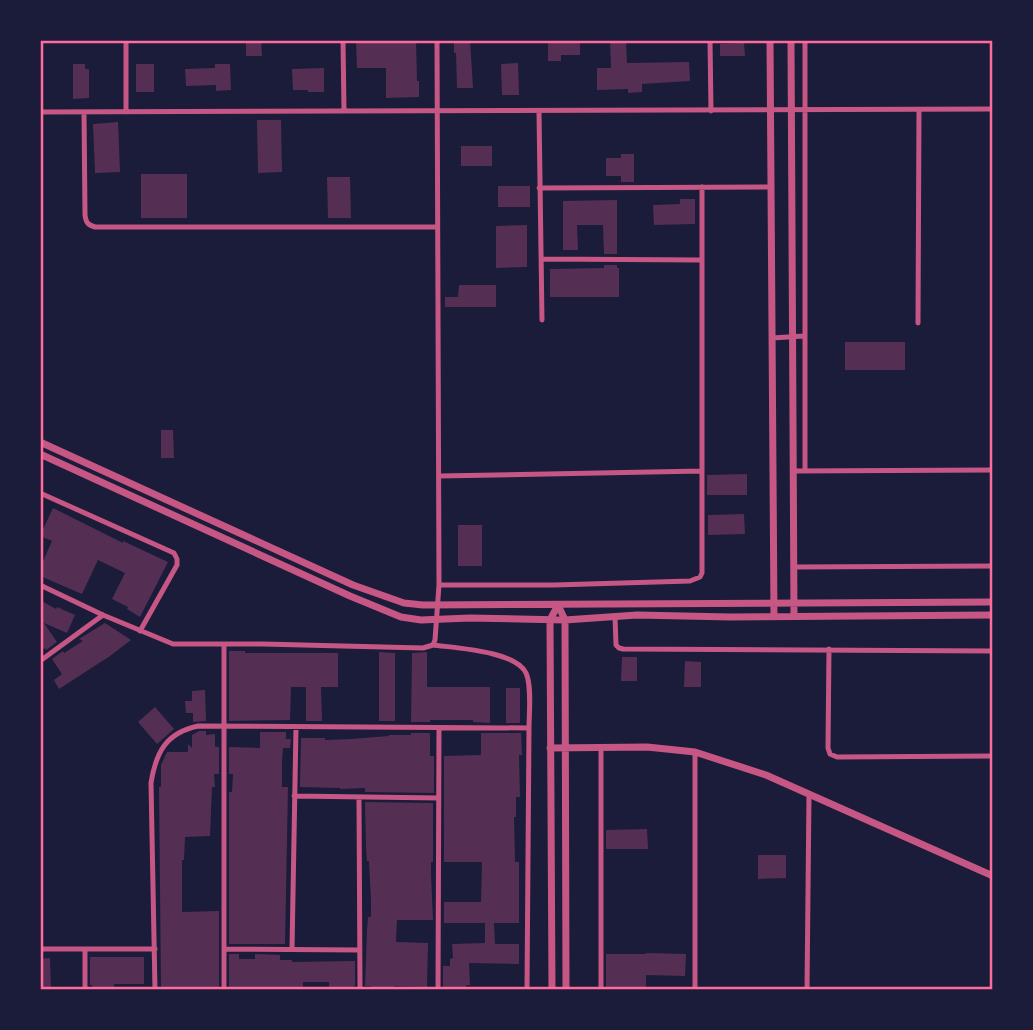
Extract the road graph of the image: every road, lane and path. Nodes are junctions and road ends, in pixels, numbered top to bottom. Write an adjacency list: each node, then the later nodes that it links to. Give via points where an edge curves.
1 (126, 40): 19 (street)
2 (343, 40): 13 (street)
3 (437, 40): 14 (street)
4 (710, 40): 16 (street)
5 (770, 40): 9 (street)
6 (791, 40): 10 (street)
7 (805, 40): 11 (street)
8 (993, 109): 12 (street)
9 (771, 110): 10 (street); 16 (street); 21 (street)
10 (791, 110): 11 (street); 29 (street)
11 (805, 110): 12 (street); 28 (street)
12 (919, 110): 27 (street)
13 (344, 111): 14 (street); 19 (street)
14 (438, 111): 15 (street); 23 (street)
15 (539, 111): 16 (street); 22 (street)
16 (711, 111)
17 (40, 112): 18 (street)
18 (84, 112): 19 (street); 23 (street, via 85,221 95,227)
19 (125, 112)
20 (702, 187): 21 (street); 22 (street); 25 (street)
21 (771, 187): 30 (street)
22 (540, 188): 24 (street)
23 (437, 227): 37 (street)
24 (541, 260): 25 (street); 26 (street)
25 (701, 260): 34 (street)
26 (542, 320)
27 (918, 323)
28 (804, 336): 29 (street); 36 (street)
29 (792, 337): 30 (street); 35 (street)
30 (772, 338): 44 (street)
31 (40, 442): 46 (street, via 353,585 404,603)
32 (40, 454): 53 (street, via 382,610 421,621)
33 (993, 470): 36 (street)
34 (702, 471): 37 (street); 42 (street, via 702,573 696,580)
35 (793, 471): 36 (street); 40 (street)
36 (805, 471)
37 (439, 476): 42 (street)
38 (40, 493): 56 (street, via 174,553 177,565)
39 (993, 566): 40 (street)
40 (794, 567): 45 (street)
41 (40, 585): 48 (street)
42 (439, 585): 46 (street)
43 (993, 602): 45 (street)
44 (774, 603): 45 (street); 47 (street); 50 (street)
45 (794, 603): 51 (street)
46 (437, 605): 47 (street); 53 (street)
47 (558, 605): 54 (street); 55 (street)
48 (103, 615): 56 (street); 61 (street)
49 (993, 615): 51 (street)
50 (774, 616): 51 (street); 52 (street)
51 (794, 616)
52 (615, 617): 55 (street); 59 (street, via 617,645 623,649)
53 (436, 620): 54 (street); 58 (street)
54 (550, 620): 55 (street); 67 (street)
55 (565, 620): 68 (street)
56 (140, 631): 57 (street, via 173,644)
57 (224, 645): 58 (street); 62 (street)
58 (433, 645): 64 (street, via 486,652 520,665 529,687)
59 (828, 649): 60 (street); 70 (street, via 830,754)
60 (993, 650)
61 (40, 662)
62 (224, 727): 63 (street); 78 (street, via 183,729 171,737 154,766); 79 (street)
63 (296, 727): 65 (street); 72 (street)
64 (529, 728): 65 (street); 87 (street)
65 (439, 729): 74 (street)
66 (601, 747): 68 (street); 69 (street); 90 (street)
67 (550, 748): 68 (street); 88 (street)
68 (566, 748): 89 (street)
69 (695, 752): 71 (street); 91 (street)
70 (993, 756)
71 (809, 794): 75 (street); 92 (street)
72 (295, 796): 73 (street); 80 (street)
73 (359, 797): 74 (street); 81 (street)
74 (439, 797): 86 (street)
75 (993, 876)
76 (40, 949): 77 (street)
77 (85, 949): 78 (street); 82 (street)
78 (155, 949): 83 (street)
79 (224, 949): 80 (street); 84 (street)
80 (292, 950): 81 (street)
81 (360, 950): 85 (street)
82 (85, 990)
83 (155, 990)
84 (224, 990)
85 (360, 990)
86 (438, 990)
87 (527, 990)
88 (552, 990)
89 (566, 990)
90 (601, 990)
91 (695, 990)
92 (807, 990)

